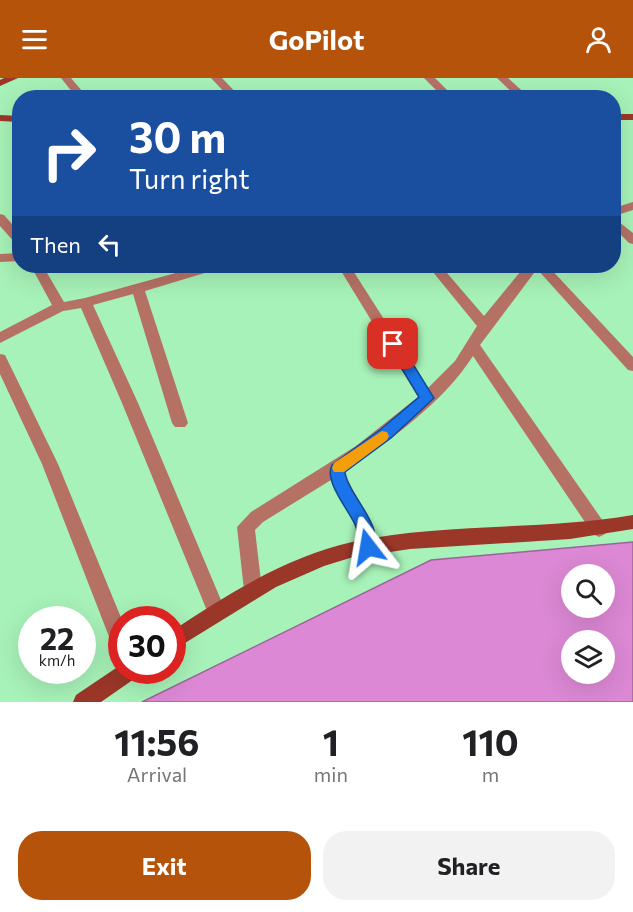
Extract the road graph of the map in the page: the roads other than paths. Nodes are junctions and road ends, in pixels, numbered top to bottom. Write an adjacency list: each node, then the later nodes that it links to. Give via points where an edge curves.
1 (13, 78): 6 (street)
2 (66, 78): 7 (street)
3 (216, 78): 8 (street)
4 (429, 78): 9 (street)
5 (502, 78): 10 (street)
6 (0, 83)
7 (76, 90)
8 (228, 90)
9 (442, 90)
10 (516, 90)
11 (0, 218): 13 (street)
12 (621, 229): 14 (street)
13 (12, 232)
14 (633, 240)
15 (41, 273): 23 (street)
16 (190, 273): 21 (street)
17 (348, 273): 29 (street)
18 (440, 273): 24 (street)
19 (527, 273): 24 (street)
20 (548, 273): 28 (street)
21 (138, 289): 22 (street); 30 (street)
22 (85, 303): 23 (street); 37 (street)
23 (60, 307): 25 (street)
24 (485, 326): 26 (street)
25 (0, 338)
26 (473, 345): 29 (street); 33 (street)
27 (0, 358): 36 (street, via 58,483)
28 (633, 366)
29 (427, 398): 31 (street)
30 (180, 423)
31 (337, 469): 34 (street, via 339,482 366,532); 35 (street, via 246,527)
32 (633, 522): 33 (street)
33 (599, 530): 34 (street, via 448,538)
34 (368, 547): 35 (street, via 322,560)
35 (253, 590): 37 (street)
36 (108, 610)
37 (217, 612): 38 (street)
38 (186, 633)
39 (109, 684): 40 (street)
40 (83, 702)

